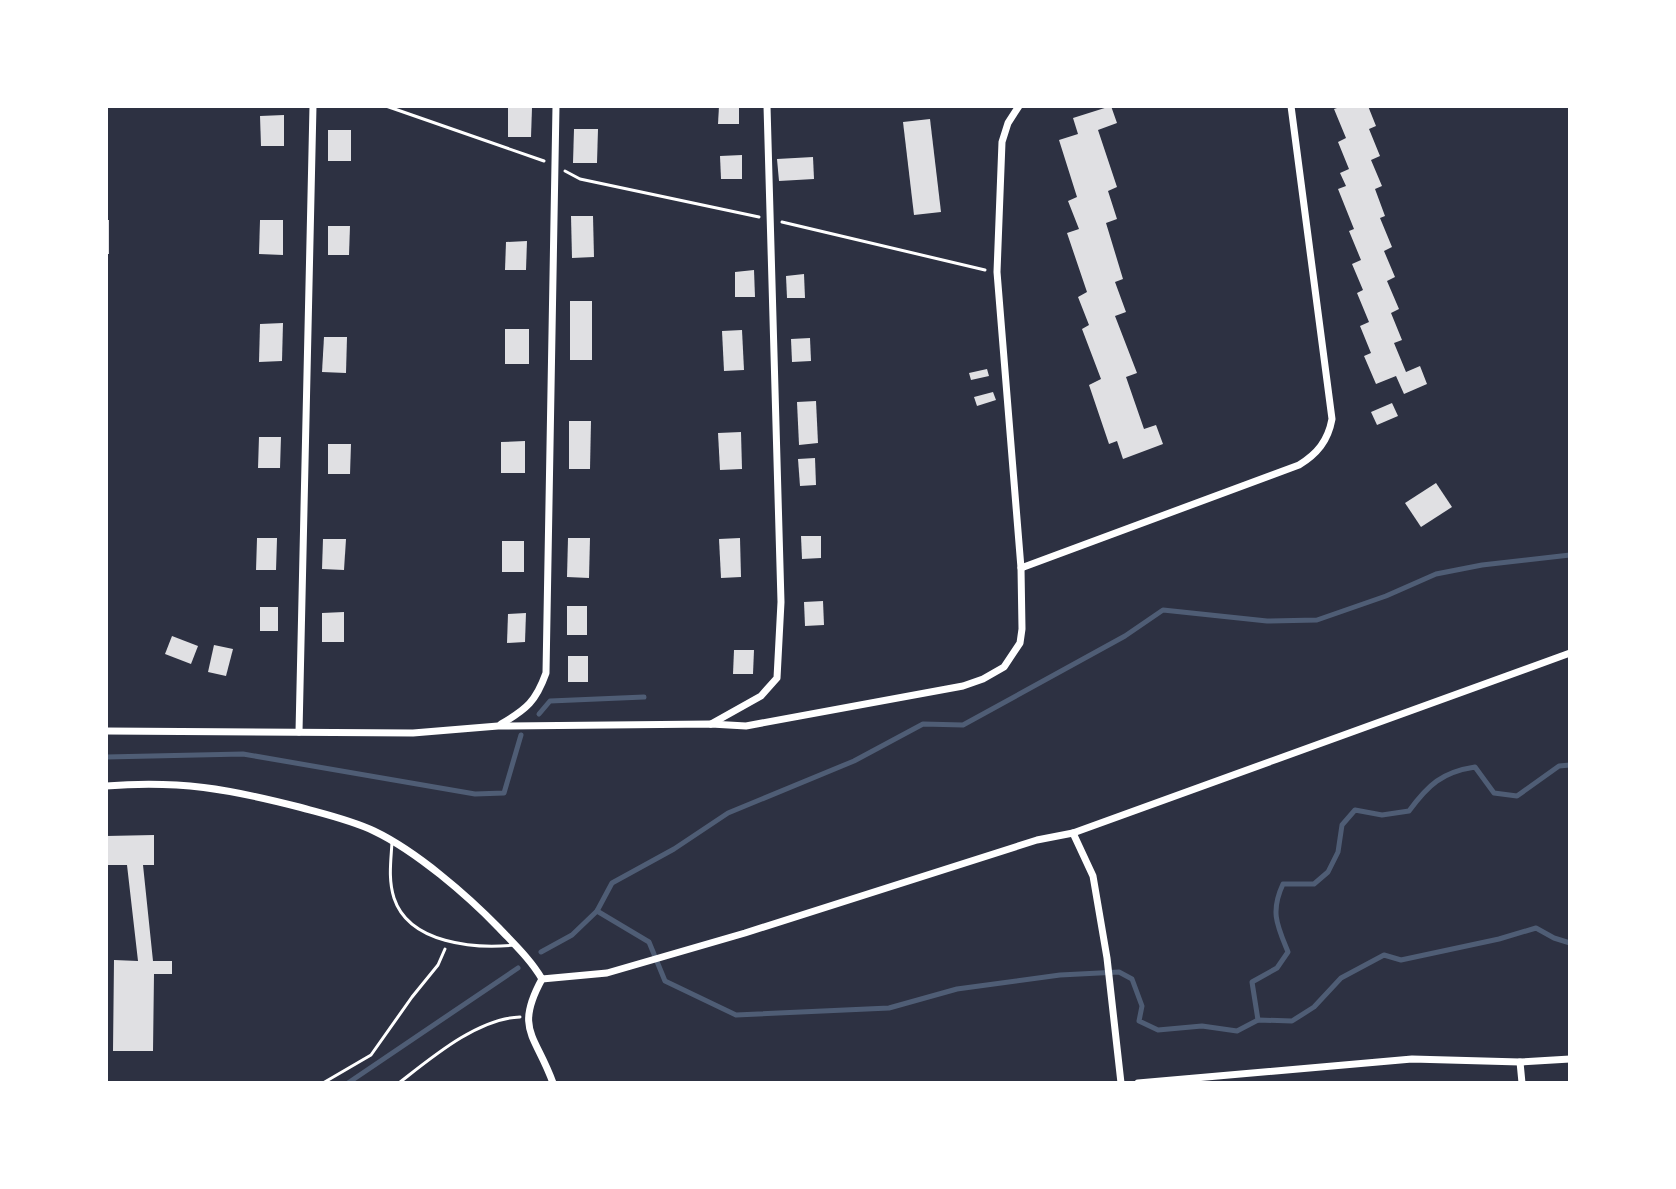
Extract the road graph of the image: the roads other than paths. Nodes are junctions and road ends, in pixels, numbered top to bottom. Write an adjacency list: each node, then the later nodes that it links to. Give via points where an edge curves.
1 (313, 106): 11 (street)
2 (556, 106): 9 (street, via 546,673 524,710)
3 (767, 106): 8 (street, via 781,602 777,678 761,696)
4 (1019, 106): 6 (street, via 1002,142 997,272)
5 (1291, 106): 6 (street, via 1332,419 1323,444 1299,465)
6 (1021, 568): 8 (street, via 1020,643 1004,667 983,679 784,720)
7 (1570, 653): 13 (street)
8 (711, 724): 9 (street)
9 (498, 726): 11 (street, via 413,733)
10 (106, 731): 11 (street)
11 (299, 732)
12 (106, 786): 14 (street, via 201,785 331,816)
13 (1073, 833): 16 (street, via 644,963 607,973); 20 (street, via 1093,876)
14 (392, 841): 15 (street, via 467,897); 15 (lane, via 389,876 395,901 407,919 448,942 490,948)
15 (515, 945): 16 (street)
16 (542, 979): 19 (street, via 527,1017)
17 (1570, 1059): 18 (street)
18 (1520, 1062): 21 (street, via 1412,1059); 22 (street)
19 (553, 1083)
20 (1121, 1083)
21 (1138, 1083)
22 (1522, 1083)

